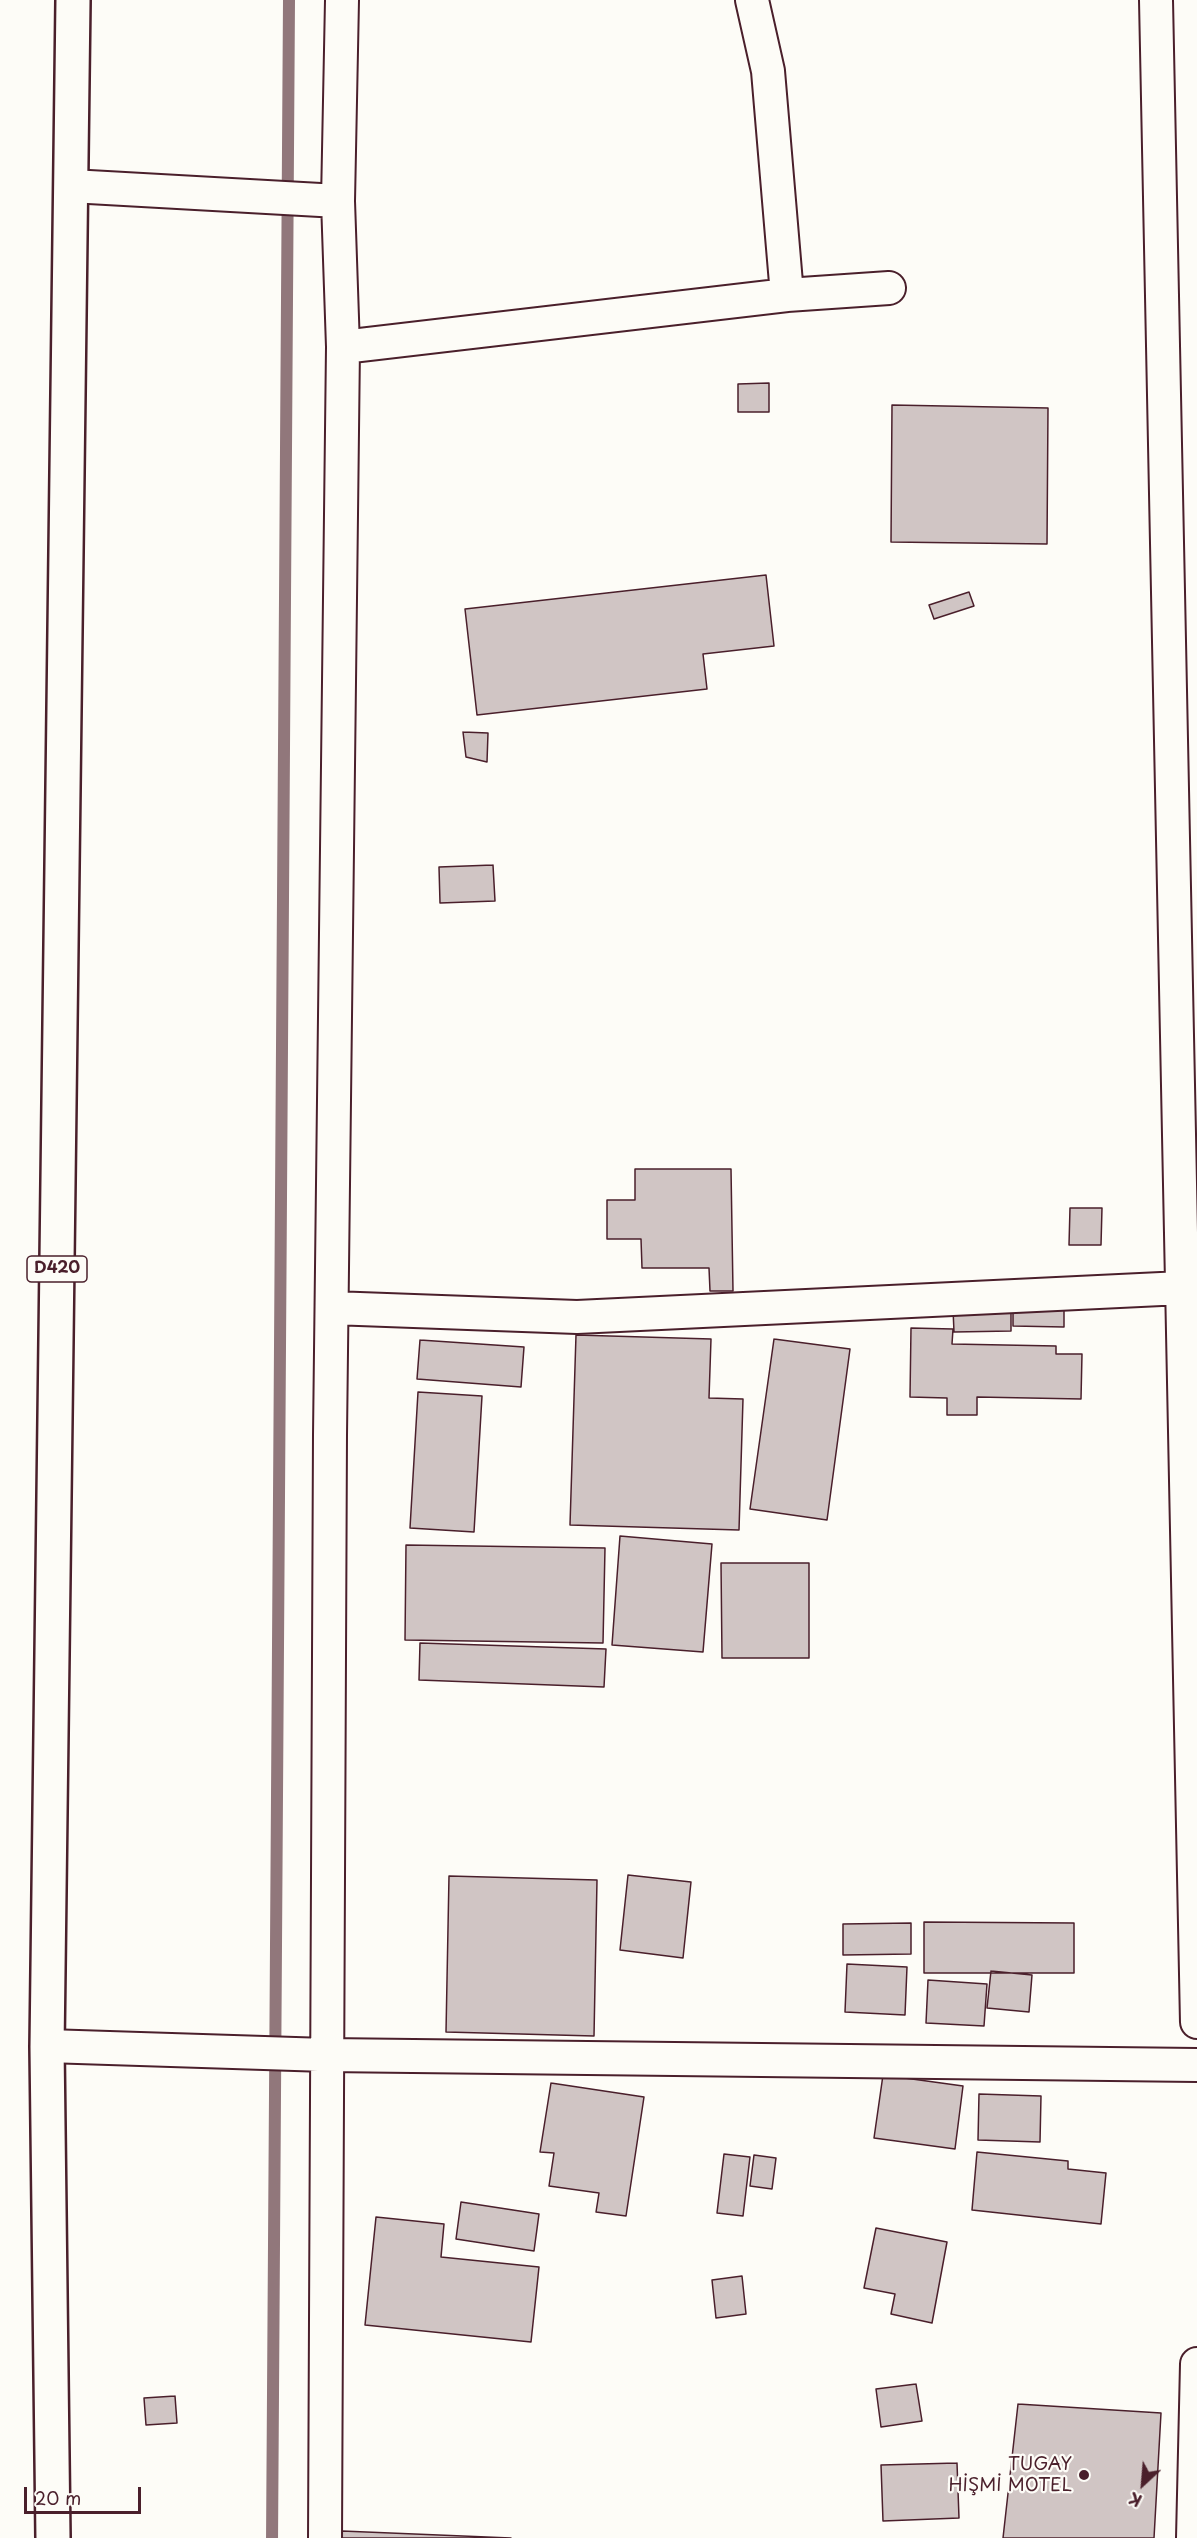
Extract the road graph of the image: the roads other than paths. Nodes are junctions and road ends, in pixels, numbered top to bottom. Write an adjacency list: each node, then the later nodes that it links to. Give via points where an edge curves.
1 (73, 0): 5 (main road, D420)
2 (342, 0): 6 (street)
3 (752, 0): 8 (street, via 768,71)
4 (1156, 0): 10 (street)
5 (71, 186): 6 (street); 13 (main road, D420)
6 (338, 201): 9 (street)
7 (889, 288): 8 (street)
8 (787, 295): 9 (street)
9 (343, 346): 11 (street)
10 (1182, 1288): 11 (street, via 577,1317); 12 (street)
11 (332, 1308): 14 (street)
12 (1197, 2022)
13 (47, 2046): 14 (street); 17 (main road, D420)
14 (326, 2055): 15 (street); 18 (street)
15 (1197, 2065)
16 (1197, 2364): 19 (street)
17 (53, 2538)
18 (325, 2538)
19 (1193, 2538)

